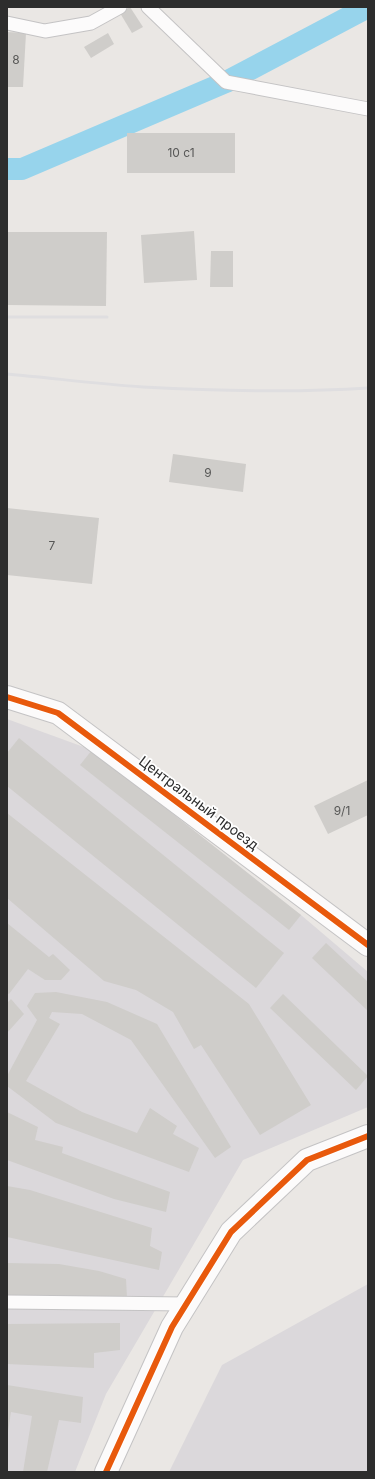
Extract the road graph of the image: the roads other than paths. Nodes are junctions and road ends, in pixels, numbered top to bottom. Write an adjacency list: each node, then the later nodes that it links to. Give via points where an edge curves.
1 (120, 7): 3 (lane, via 91,23 44,31)
2 (148, 7): 4 (lane, via 226,82)
3 (7, 23)
4 (368, 109)
5 (7, 697): 6 (street, Центральный проезд, via 58,713)
6 (368, 945)
7 (368, 1136): 9 (street, via 307,1160 231,1232)
8 (7, 1302): 9 (lane)
9 (186, 1304): 10 (street, via 172,1327)
10 (106, 1472)

